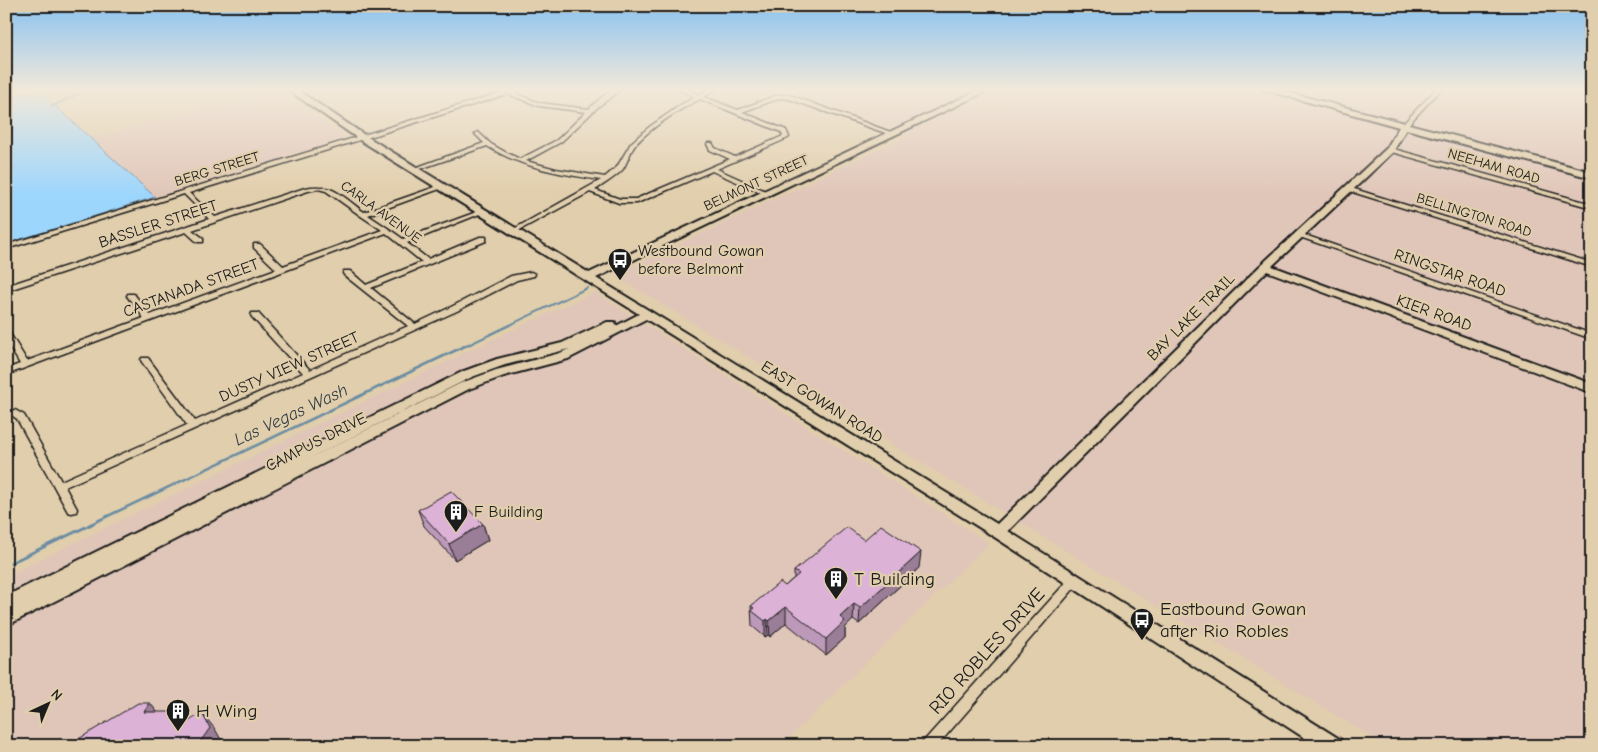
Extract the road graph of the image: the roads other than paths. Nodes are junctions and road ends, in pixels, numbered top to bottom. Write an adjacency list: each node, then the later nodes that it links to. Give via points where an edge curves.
1 (342, 124): 12 (street, EAST GOWAN ROAD)
2 (408, 124): 12 (street, BERG STREET)
3 (577, 124): 17 (street, via 551,146)
4 (658, 124): 21 (street, via 638,139 620,168)
5 (767, 124): 16 (street, via 786,135)
6 (866, 124): 11 (street)
7 (914, 124): 11 (street, BELMONT STREET)
8 (1397, 124): 9 (street)
9 (1404, 126): 15 (street, BAY LAKE TRAIL); 20 (street)
10 (478, 134): 13 (street)
11 (893, 134): 27 (street, BELMONT STREET)
12 (363, 138): 18 (street, EAST GOWAN ROAD); 26 (street, BERG STREET)
13 (488, 144): 17 (street); 18 (street)
14 (710, 144): 16 (street, via 712,149)
15 (1390, 150): 24 (street, BAY LAKE TRAIL); 29 (street, NEEHAM ROAD)
16 (736, 159): 19 (street)
17 (520, 160): 21 (street, via 547,169)
18 (415, 169): 22 (street, EAST GOWAN ROAD)
19 (713, 169): 27 (street); 28 (street)
20 (1592, 175)
21 (607, 179): 25 (street)
22 (443, 186): 30 (street, EAST GOWAN ROAD); 31 (street)
23 (318, 187): 31 (street, CARLA AVENUE, via 328,189); 32 (street, BASSLER STREET)
24 (1348, 189): 36 (street, BAY LAKE TRAIL); 43 (street, BELLINGTON ROAD)
25 (590, 190): 28 (street); 35 (street)
26 (185, 192): 32 (street); 41 (street, BERG STREET)
27 (766, 193): 48 (street, BELMONT STREET)
28 (630, 202)
29 (1592, 206)
30 (484, 212): 35 (street, EAST GOWAN ROAD); 39 (street)
31 (363, 215): 34 (street, CARLA AVENUE)
32 (214, 220): 33 (street, BASSLER STREET)
33 (187, 228): 38 (street); 50 (street, BASSLER STREET)
34 (386, 230): 39 (street, CARLA AVENUE); 45 (street, CASTANADA STREET)
35 (514, 231): 48 (street, EAST GOWAN ROAD)
36 (1299, 236): 44 (street, BAY LAKE TRAIL); 57 (street, RINGSTAR ROAD)
37 (483, 239): 42 (street)
38 (200, 240)
39 (403, 242): 42 (street, CARLA AVENUE)
40 (257, 246): 45 (street)
41 (6, 247)
42 (427, 262): 49 (street)
43 (1592, 265)
44 (1265, 267): 62 (street, KIER ROAD); 67 (street, BAY LAKE TRAIL)
45 (281, 269): 54 (street, CASTANADA STREET)
46 (347, 274): 49 (street)
47 (531, 274): 55 (street, DUSTY VIEW STREET, via 514,278)
48 (589, 277): 52 (street, EAST GOWAN ROAD)
49 (365, 288): 55 (street)
50 (6, 289)
51 (131, 296): 54 (street)
52 (644, 312): 67 (street, EAST GOWAN ROAD); 68 (street, CAMPUS DRIVE, via 566,346 468,374 314,457)
53 (255, 315): 61 (street)
54 (148, 318): 59 (street, CASTANADA STREET)
55 (414, 327): 61 (street, DUSTY VIEW STREET)
56 (6, 334): 59 (street)
57 (1592, 337)
58 (145, 360): 64 (street)
59 (25, 365): 60 (street, CASTANADA STREET)
60 (6, 372)
61 (309, 374): 64 (street, DUSTY VIEW STREET)
62 (1592, 389)
63 (6, 414): 65 (street, via 21,416)
64 (193, 426): 65 (street, DUSTY VIEW STREET)
65 (59, 486): 66 (street)
66 (72, 509)
67 (998, 532): 69 (street, EAST GOWAN ROAD)
68 (112, 558): 70 (street, CAMPUS DRIVE); 71 (street, CAMPUS DRIVE)
69 (1073, 582): 72 (street, RIO ROBLES DRIVE); 73 (street, EAST GOWAN ROAD)
70 (6, 604)
71 (6, 619)
72 (928, 746)
73 (1334, 746)

